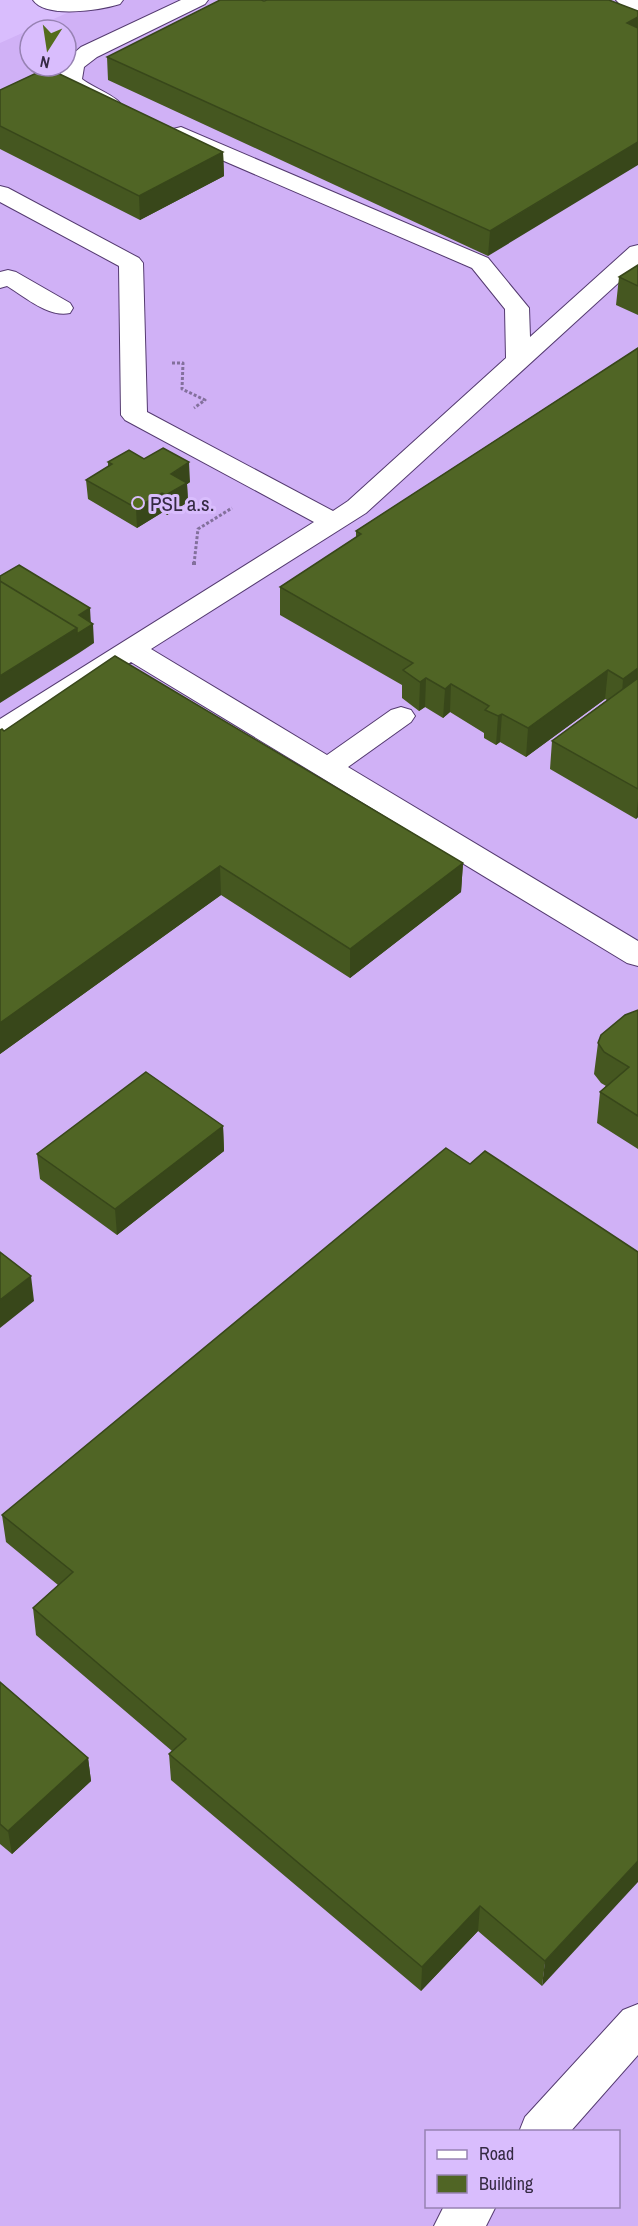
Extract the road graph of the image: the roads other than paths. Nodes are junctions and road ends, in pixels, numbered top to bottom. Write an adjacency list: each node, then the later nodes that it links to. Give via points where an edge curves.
1 (43, 0): 2 (lane, via 83,7)
2 (113, 0)
3 (198, 0): 6 (lane, via 89,52 73,65 71,81 86,93)
4 (626, 0): 5 (lane)
5 (638, 12)
6 (129, 112)
7 (162, 126): 12 (lane, via 480,263 518,308)
8 (0, 193): 13 (lane, via 131,263 134,415)
9 (638, 252): 12 (lane)
10 (4, 279): 11 (lane)
11 (61, 308)
12 (519, 361): 13 (lane, via 357,507)
13 (334, 522): 14 (lane)
14 (132, 650): 16 (lane); 17 (lane)
15 (400, 716): 17 (lane)
16 (0, 732)
17 (328, 768): 18 (lane)
18 (638, 955)
19 (638, 2024): 20 (lane)
20 (543, 2130)
21 (472, 2208): 22 (lane)
22 (457, 2226)

